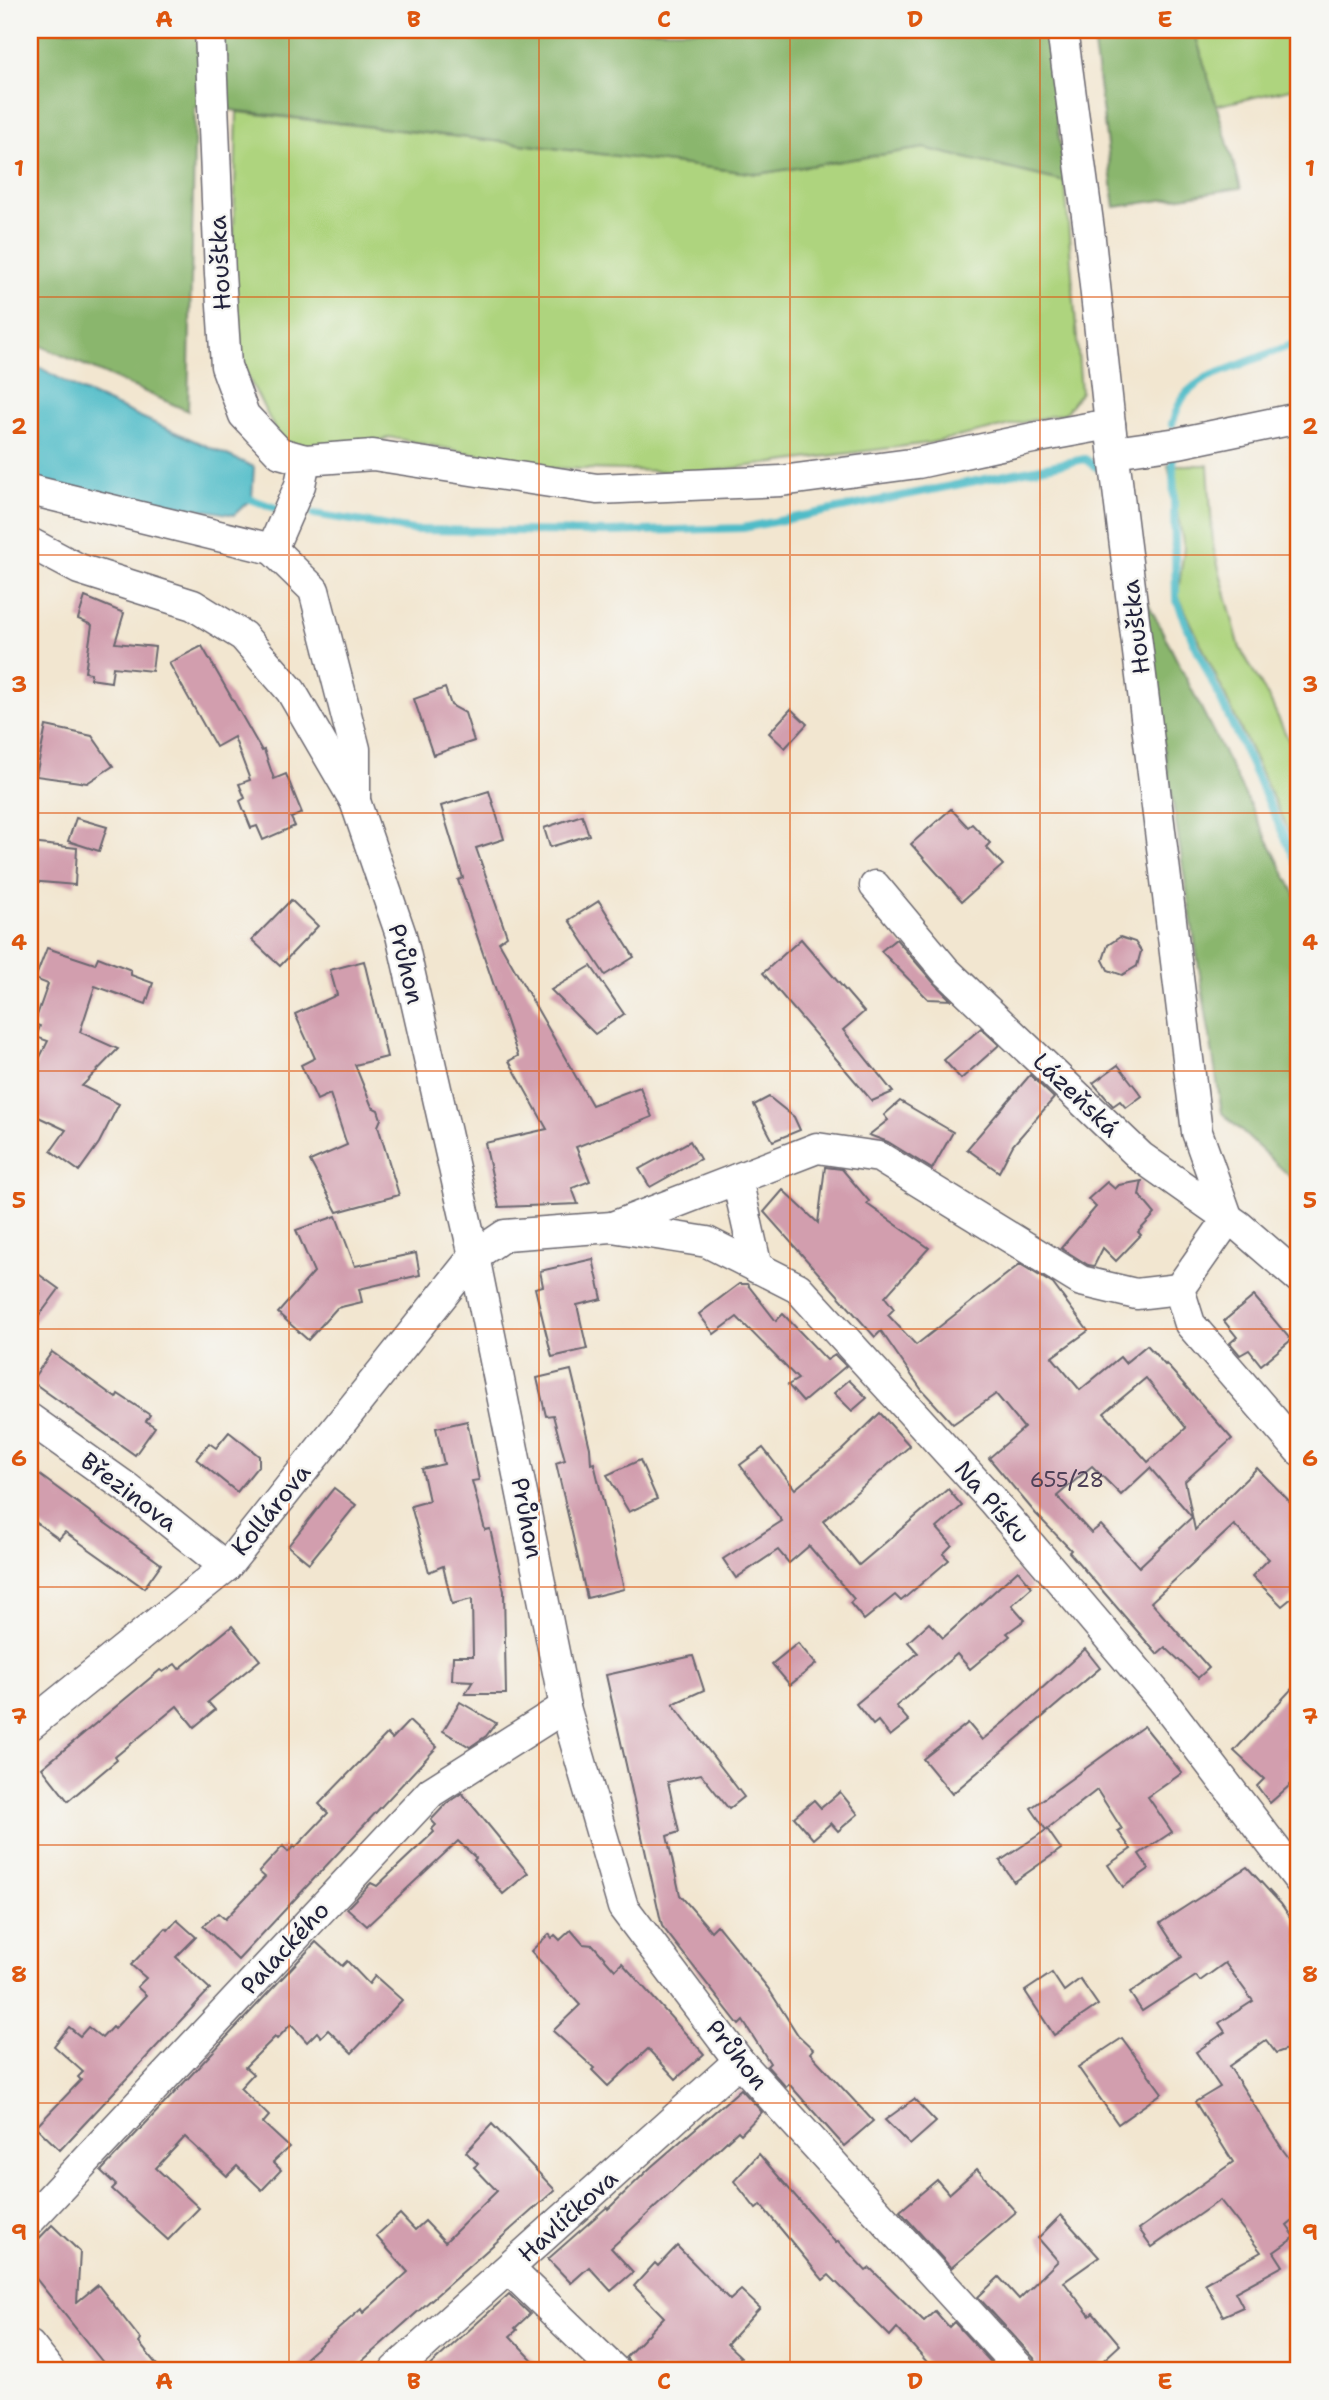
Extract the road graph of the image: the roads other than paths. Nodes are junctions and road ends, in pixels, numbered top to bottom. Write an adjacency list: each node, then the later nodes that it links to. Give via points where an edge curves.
1 (210, 30): 5 (street, Houštka, via 226,366 244,415 280,453)
2 (1062, 30): 4 (street, Houštka)
3 (1299, 418): 4 (street, via 1178,443)
4 (1112, 438): 5 (street, via 1033,438 918,463 781,481 597,489 373,455); 12 (street, Houštka, via 1197,1132)
5 (304, 460): 8 (street, via 300,485)
6 (30, 490): 8 (street)
7 (30, 543): 9 (street, via 79,569 193,605 243,636 291,691)
8 (272, 549): 9 (street, Průhon, via 314,590 355,749)
9 (355, 802): 14 (street, Průhon, via 401,935)
10 (875, 886): 12 (street, Lázeňská, via 946,971 1141,1157)
11 (737, 1179): 13 (street, Na Písku); 15 (street); 17 (street, Na Písku, via 817,1149 879,1157 1081,1281 1136,1294)
12 (1228, 1219): 16 (street, Lázeňská); 17 (street)
13 (612, 1227): 14 (street, Na Písku, via 505,1235); 15 (street, Na Písku, via 706,1242)
14 (474, 1256): 20 (street, Kollárova); 21 (street, Průhon)
15 (757, 1268): 23 (street, Na Písku, via 798,1288 992,1500 1161,1699)
16 (1299, 1278)
17 (1179, 1289): 19 (street, via 1190,1324)
18 (30, 1419): 20 (street, Březinova)
19 (1299, 1450)
20 (226, 1567): 22 (street, Kollárova)
21 (565, 1707): 24 (street, Průhon, via 622,1907); 25 (street, Palackého, via 431,1792)
22 (30, 1725)
23 (1299, 1880)
24 (739, 2061): 26 (street, Havlíčkova); 31 (street, Průhon)
25 (30, 2220)
26 (509, 2269): 29 (street, Havlíčkova); 30 (street)
27 (30, 2346): 28 (street)
28 (49, 2370)
29 (396, 2370)
30 (614, 2370)
31 (1021, 2370)

